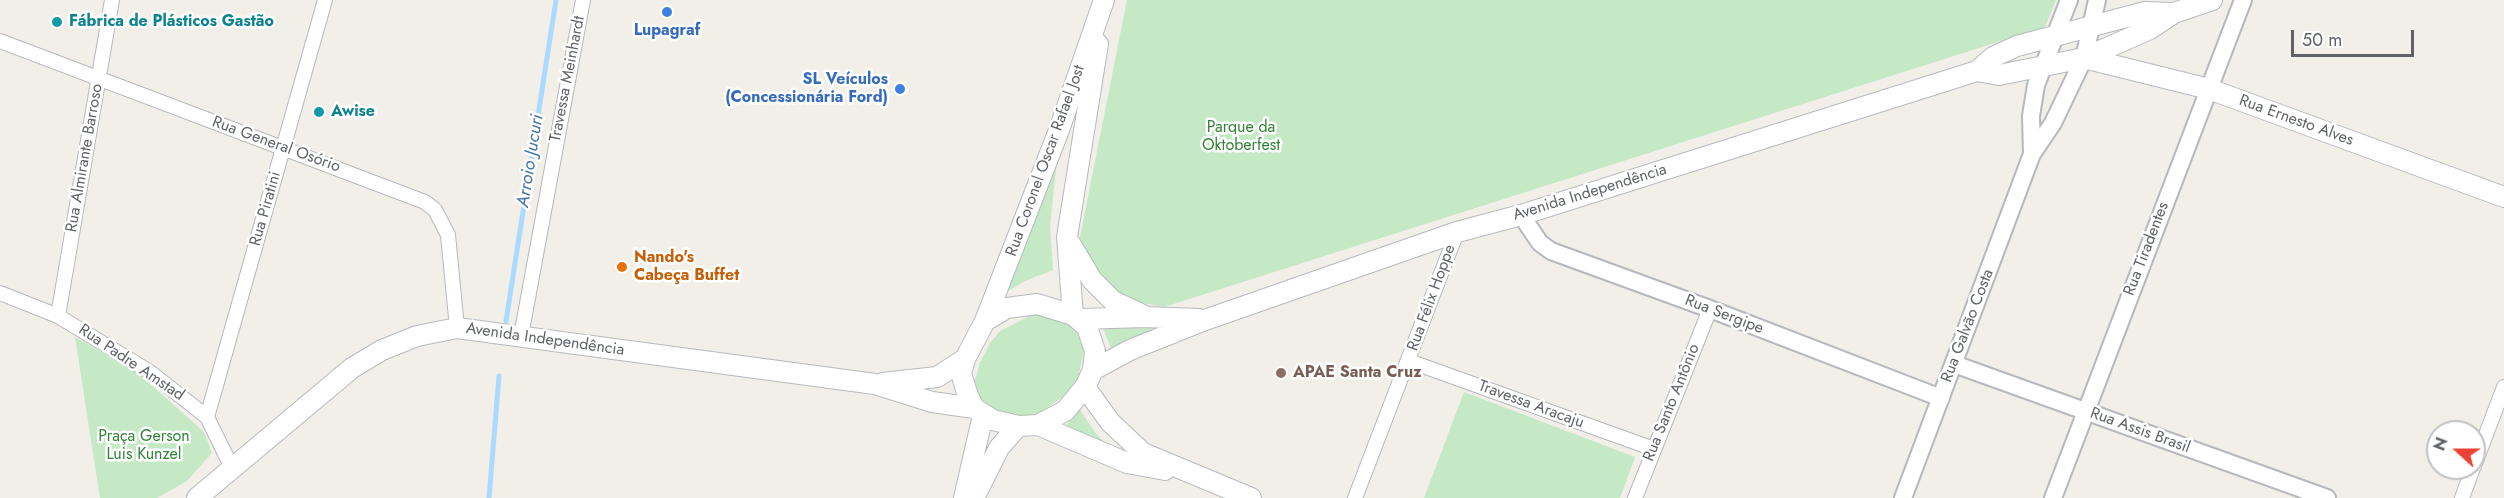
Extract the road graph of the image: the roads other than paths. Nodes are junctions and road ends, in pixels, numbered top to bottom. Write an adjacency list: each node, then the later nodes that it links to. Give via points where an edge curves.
1 (112, 0): 16 (street, Rua Almirante Barroso)
2 (325, 0): 20 (street, Rua Piratini)
3 (583, 0): 34 (street, Travessa Meinhardt)
4 (1105, 0): 18 (main road, Rua Coronel Oscar Rafael Jost); 19 (main road, Rua Coronel Oscar Rafael Jost)
5 (2069, 0): 11 (street, Rua Galvão Costa)
6 (2097, 0): 10 (street, Rua Galvão Costa)
7 (2212, 0): 9 (main road, Avenida Independência)
8 (2243, 0): 17 (street, Rua Tiradentes)
9 (2175, 13): 10 (main road, Avenida Independência, via 2145,12); 13 (main road, Avenida Independência, via 2150,29)
10 (2091, 28): 11 (main road, Avenida Independência); 13 (street, Rua Galvão Costa)
11 (2053, 35): 14 (street, Rua Galvão Costa); 15 (main road, Avenida Independência, via 1993,57)
12 (0, 41): 16 (street, Rua General Osório)
13 (2084, 58): 14 (main road, Avenida Independência); 17 (main road, Rua Ernesto Alves); 21 (street, Rua Galvão Costa, via 2053,123)
14 (2042, 67): 15 (main road, Avenida Independência, via 1999,75); 21 (street, Rua Galvão Costa, via 2031,116)
15 (1977, 71): 23 (main road, Avenida Independência)
16 (99, 80): 20 (street, Rua General Osório); 28 (street, Rua Almirante Barroso)
17 (2209, 90): 22 (main road, Rua Ernesto Alves); 43 (street, Rua Tiradentes)
18 (1059, 130): 19 (main road); 32 (main road, Rua Coronel Oscar Rafael Jost)
19 (1083, 142): 25 (main road, Rua Coronel Oscar Rafael Jost)
20 (283, 147): 33 (street, Rua General Osório, via 414,197 435,210 448,235); 44 (street, Rua Piratini)
21 (2032, 154): 37 (street, Rua Galvão Costa)
22 (2504, 197)
23 (1521, 215): 24 (main road, Avenida Independência); 27 (street, Rua Sergipe, via 1540,243 1551,251)
24 (1457, 232): 31 (main road, Avenida Independência); 36 (street, Rua Félix Hoppe)
25 (1067, 237): 29 (main road, Rua Coronel Oscar Rafael Jost); 30 (main road, via 1092,280 1113,301)
26 (0, 293): 28 (street, Rua Padre Amstad)
27 (1710, 309): 41 (street, Rua Sergipe); 48 (street, Rua Santo Antônio)
28 (58, 316): 44 (street, Rua Padre Amstad, via 150,372)
29 (1076, 317): 30 (main road, Avenida Independência); 32 (main road, via 1049,306 1022,305 1007,308); 38 (main road, via 1087,327 1095,351)
30 (1145, 317): 31 (main road, Avenida Independência)
31 (1205, 320): 38 (main road, Avenida Independência, via 1130,350)
32 (985, 321): 35 (main road)
33 (457, 328): 34 (main road, Avenida Independência); 49 (main road, Avenida Independência, via 417,336 352,368)
34 (521, 336): 39 (main road, Avenida Independência)
35 (964, 359): 39 (main road, via 937,377); 42 (main road, via 961,373)
36 (1409, 361): 48 (street, Travessa Aracaju); 56 (street, Rua Félix Hoppe)
37 (1954, 364): 41 (street, Rua Galvão Costa); 43 (street, Rua Assis Brasil)
38 (1089, 379): 45 (main road, via 1065,411); 50 (main road, via 1122,435 1143,453)
39 (875, 384): 42 (main road, via 932,402)
40 (2504, 387): 47 (street)
41 (1941, 398): 58 (street, Rua Galvão Costa)
42 (979, 411): 46 (main road); 53 (main road)
43 (2085, 411): 59 (street, Rua Tiradentes); 60 (street, Rua Assis Brasil)
44 (207, 417): 49 (street, Rua Padre Amstad)
45 (1038, 425): 46 (main road); 50 (main road, via 1127,463 1153,470)
46 (1018, 426): 54 (main road, via 999,448)
47 (2486, 435)
48 (1654, 449): 57 (street, Rua Santo Antônio)
49 (231, 468): 52 (main road, Avenida Independência)
50 (1180, 470): 55 (main road)
51 (2469, 480): 61 (street)
52 (197, 498)
53 (964, 498)
54 (974, 498)
55 (1251, 498)
56 (1355, 498)
57 (1635, 498)
58 (1903, 498)
59 (2053, 498)
60 (2327, 498)
61 (2462, 498)

